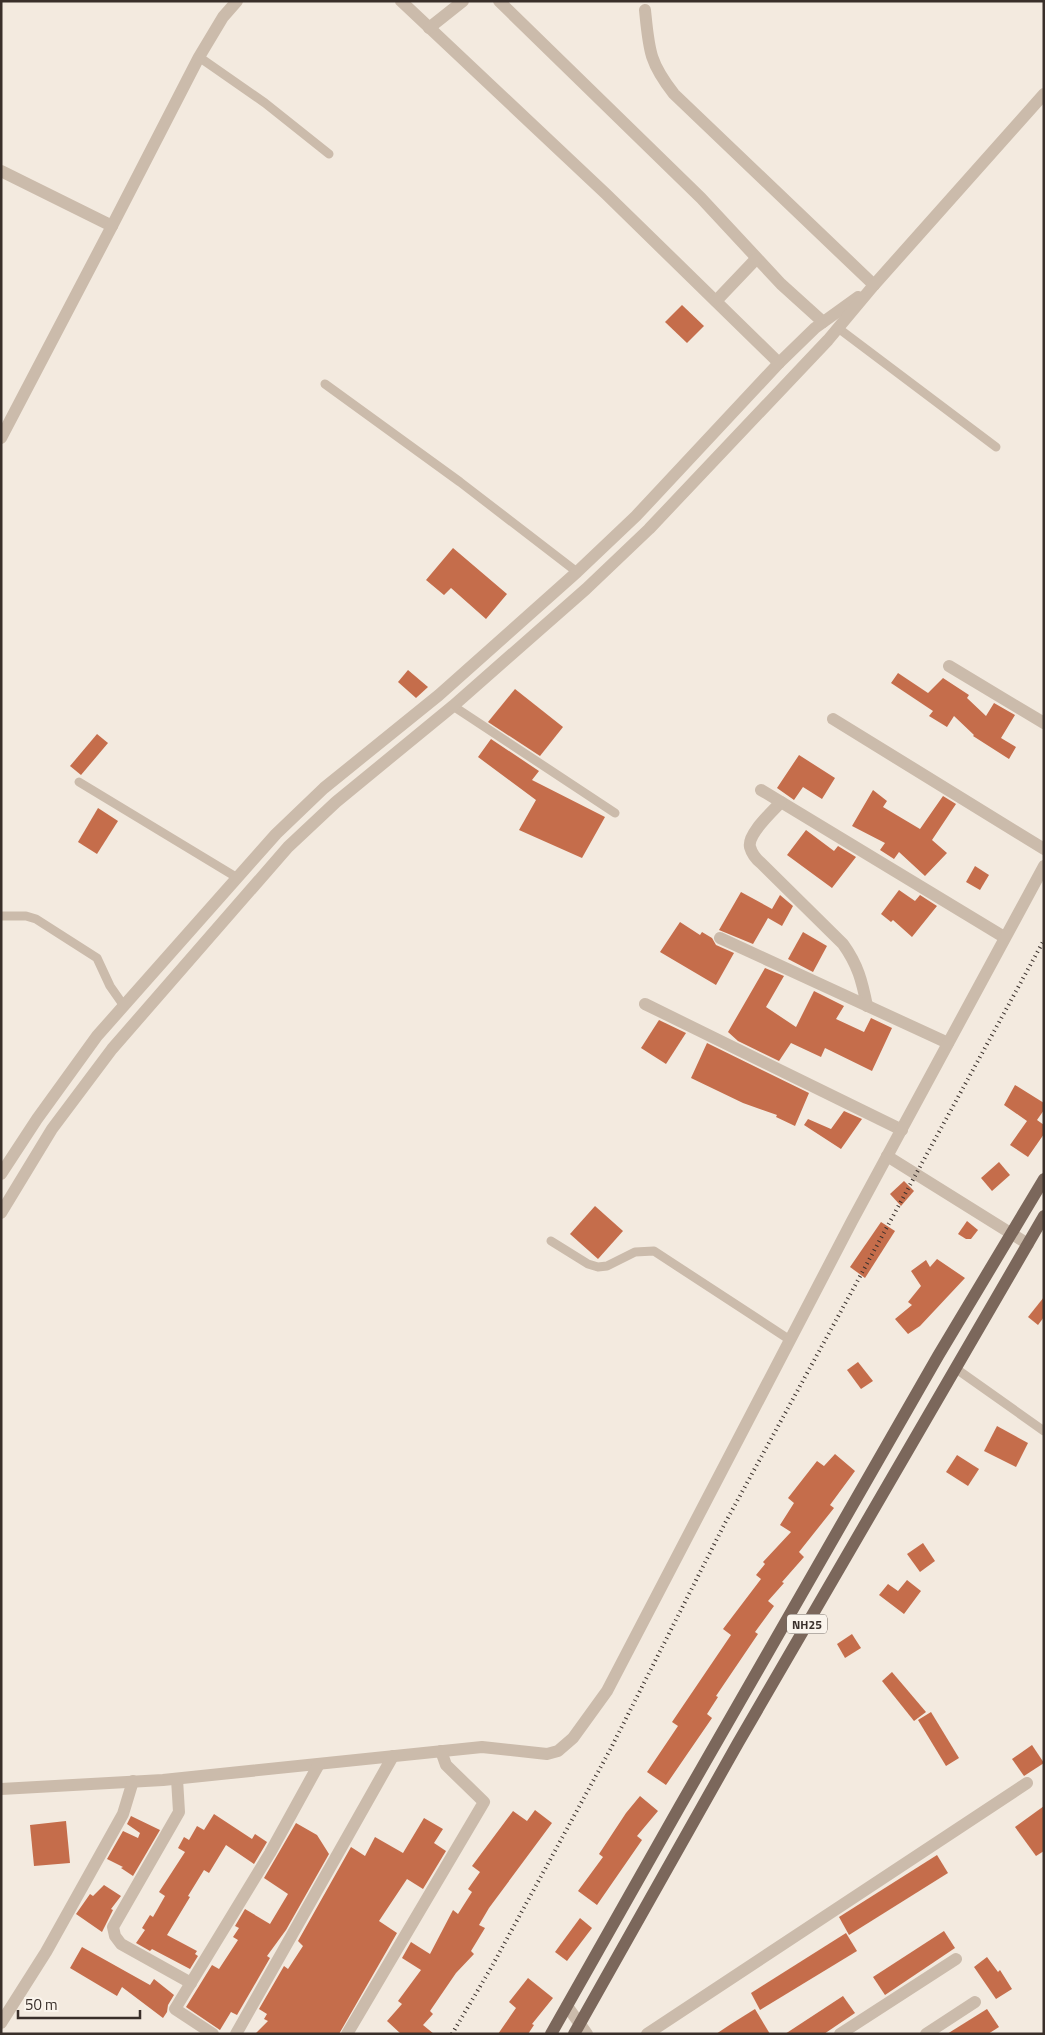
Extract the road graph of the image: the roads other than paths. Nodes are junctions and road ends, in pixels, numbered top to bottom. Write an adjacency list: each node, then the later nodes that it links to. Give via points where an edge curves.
1 (236, 1): 7 (street)
2 (402, 1): 6 (street)
3 (463, 1): 6 (street)
4 (498, 1): 12 (street, via 701,198)
5 (645, 10): 13 (street, via 649,49 658,74 674,94)
6 (429, 28): 14 (street)
7 (199, 57): 9 (lane); 11 (street)
8 (1044, 94): 13 (street)
9 (329, 154)
10 (1, 171): 11 (street)
11 (112, 226): 19 (street)
12 (756, 259): 14 (street); 15 (street)
13 (874, 285): 15 (street); 16 (street)
14 (716, 301): 17 (street)
15 (823, 322): 17 (street)
16 (838, 328): 20 (lane); 23 (street, via 650,529)
17 (779, 363): 21 (street, via 636,516)
18 (325, 384): 21 (lane)
19 (1, 438)
20 (996, 447)
21 (577, 572): 32 (street, via 439,695 324,788)
22 (949, 666): 25 (street)
23 (453, 706): 29 (lane); 44 (street, via 336,802 288,847 250,889 112,1049 52,1129)
24 (833, 719): 30 (street)
25 (1044, 723)
26 (79, 782): 32 (lane)
27 (761, 790): 28 (street)
28 (781, 802): 34 (street); 38 (street, via 754,833 749,841 750,848 761,864 853,957)
29 (615, 812)
30 (1044, 849)
31 (1044, 866): 34 (street)
32 (236, 877): 37 (street)
33 (1, 916): 37 (lane, via 36,919 91,954 100,963)
34 (1004, 937): 39 (street)
35 (720, 938): 38 (street)
36 (645, 1004): 40 (street)
37 (124, 1006): 42 (street, via 97,1036)
38 (867, 1006): 39 (street)
39 (948, 1044): 40 (street)
40 (902, 1130): 41 (street)
41 (887, 1156): 46 (street); 49 (street)
42 (1, 1174)
43 (1044, 1179): 46 (main road, NH25)
44 (1, 1213)
45 (1044, 1216): 48 (main road, NH25)
46 (1011, 1234): 48 (street); 62 (main road, NH25)
47 (551, 1241): 49 (lane, via 598,1267 607,1266 634,1252 654,1251)
48 (1028, 1244): 50 (main road, NH25)
49 (790, 1340): 52 (street, via 607,1691 574,1738 558,1751 547,1754 482,1747)
50 (956, 1368): 51 (lane); 64 (main road, NH25)
51 (1044, 1431)
52 (441, 1751): 53 (street); 67 (street, via 446,1765 484,1802)
53 (393, 1756): 54 (street); 66 (street)
54 (319, 1764): 55 (street); 60 (street, via 270,1853)
55 (177, 1779): 56 (street); 60 (street, via 179,1812 113,1928 121,1944)
56 (133, 1781): 58 (street); 63 (street, via 123,1814 46,1952)
57 (1027, 1783): 70 (street)
58 (1, 1789)
59 (956, 1959): 71 (street)
60 (191, 1983): 65 (street, via 175,2009)
61 (975, 2002): 72 (street)
62 (566, 2006): 64 (street); 68 (main road, NH25)
63 (1, 2023)
64 (577, 2028): 69 (street)
65 (213, 2034)
66 (236, 2034)
67 (347, 2034)
68 (551, 2034)
69 (587, 2034)
70 (647, 2034)
71 (840, 2034)
72 (926, 2034)

